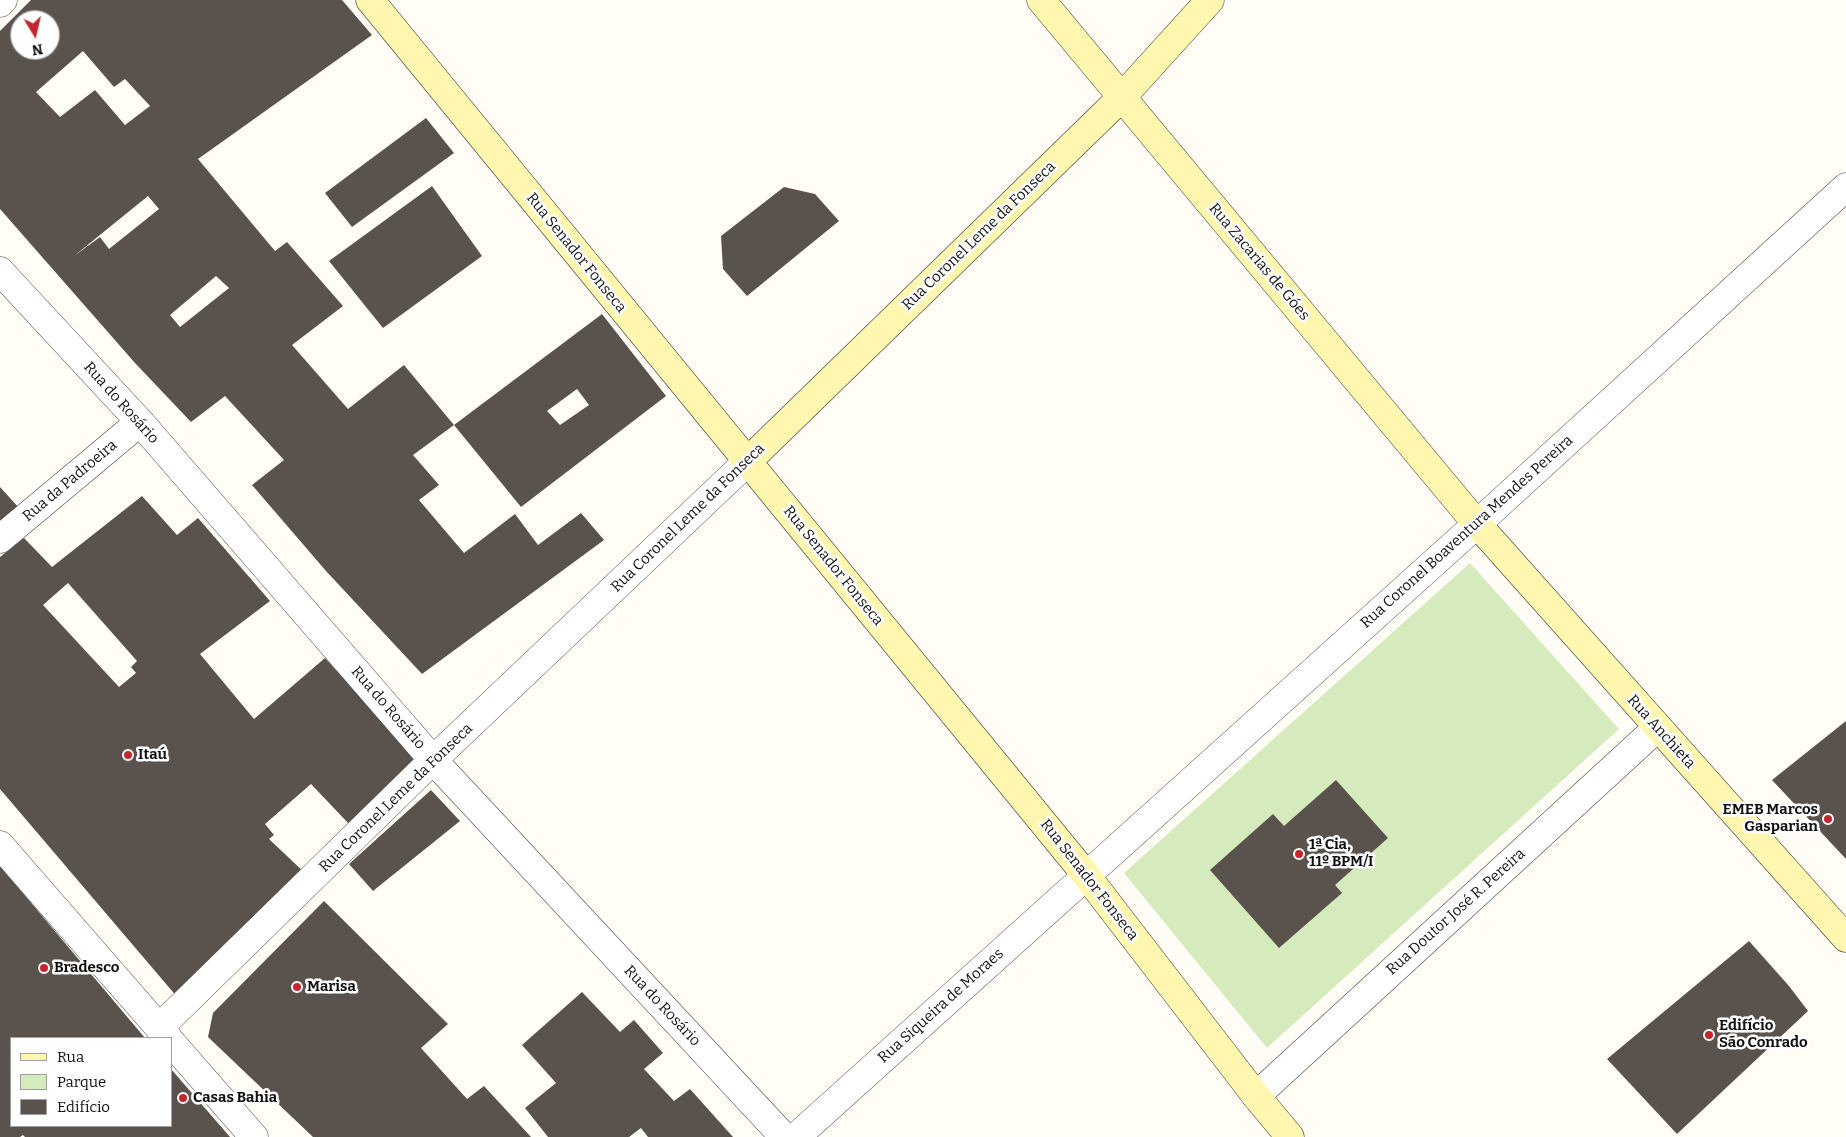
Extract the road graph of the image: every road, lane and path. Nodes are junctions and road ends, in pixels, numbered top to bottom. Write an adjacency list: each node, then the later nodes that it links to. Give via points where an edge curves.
1 (3, 0): 5 (street)
2 (370, 0): 10 (main road, Rua Senador Fonseca)
3 (1040, 0): 6 (main road, Rua Zacarias de Góes)
4 (1210, 0): 6 (main road, Rua Coronel Leme da Fonseca)
5 (0, 3)
6 (1122, 96): 10 (main road, Rua Coronel Leme da Fonseca); 11 (main road, Rua Zacarias de Góes)
7 (1846, 187): 11 (street, Rua Coronel Boaventura Mendes Pereira)
8 (0, 271): 9 (street, Rua do Rosário)
9 (140, 422): 12 (street, Rua da Padroeira); 14 (street, Rua do Rosário)
10 (747, 462): 14 (street, Rua Coronel Leme da Fonseca); 16 (main road, Rua Senador Fonseca)
11 (1477, 524): 13 (main road, Rua Anchieta); 16 (street, Rua Coronel Boaventura Mendes Pereira)
12 (0, 539)
13 (1657, 728): 17 (main road, Rua Anchieta); 20 (street, Rua Doutor José R. Pereira)
14 (434, 760): 18 (street, Rua Coronel Leme da Fonseca); 22 (street, Rua do Rosário)
15 (0, 845): 18 (street)
16 (1086, 875): 20 (main road, Rua Senador Fonseca); 23 (street, Rua Siqueira de Moraes)
17 (1846, 938)
18 (166, 1036)
19 (172, 1043): 21 (street)
20 (1256, 1096): 24 (main road, Rua Senador Fonseca)
21 (254, 1137)
22 (784, 1137)
23 (796, 1137)
24 (1290, 1137)

